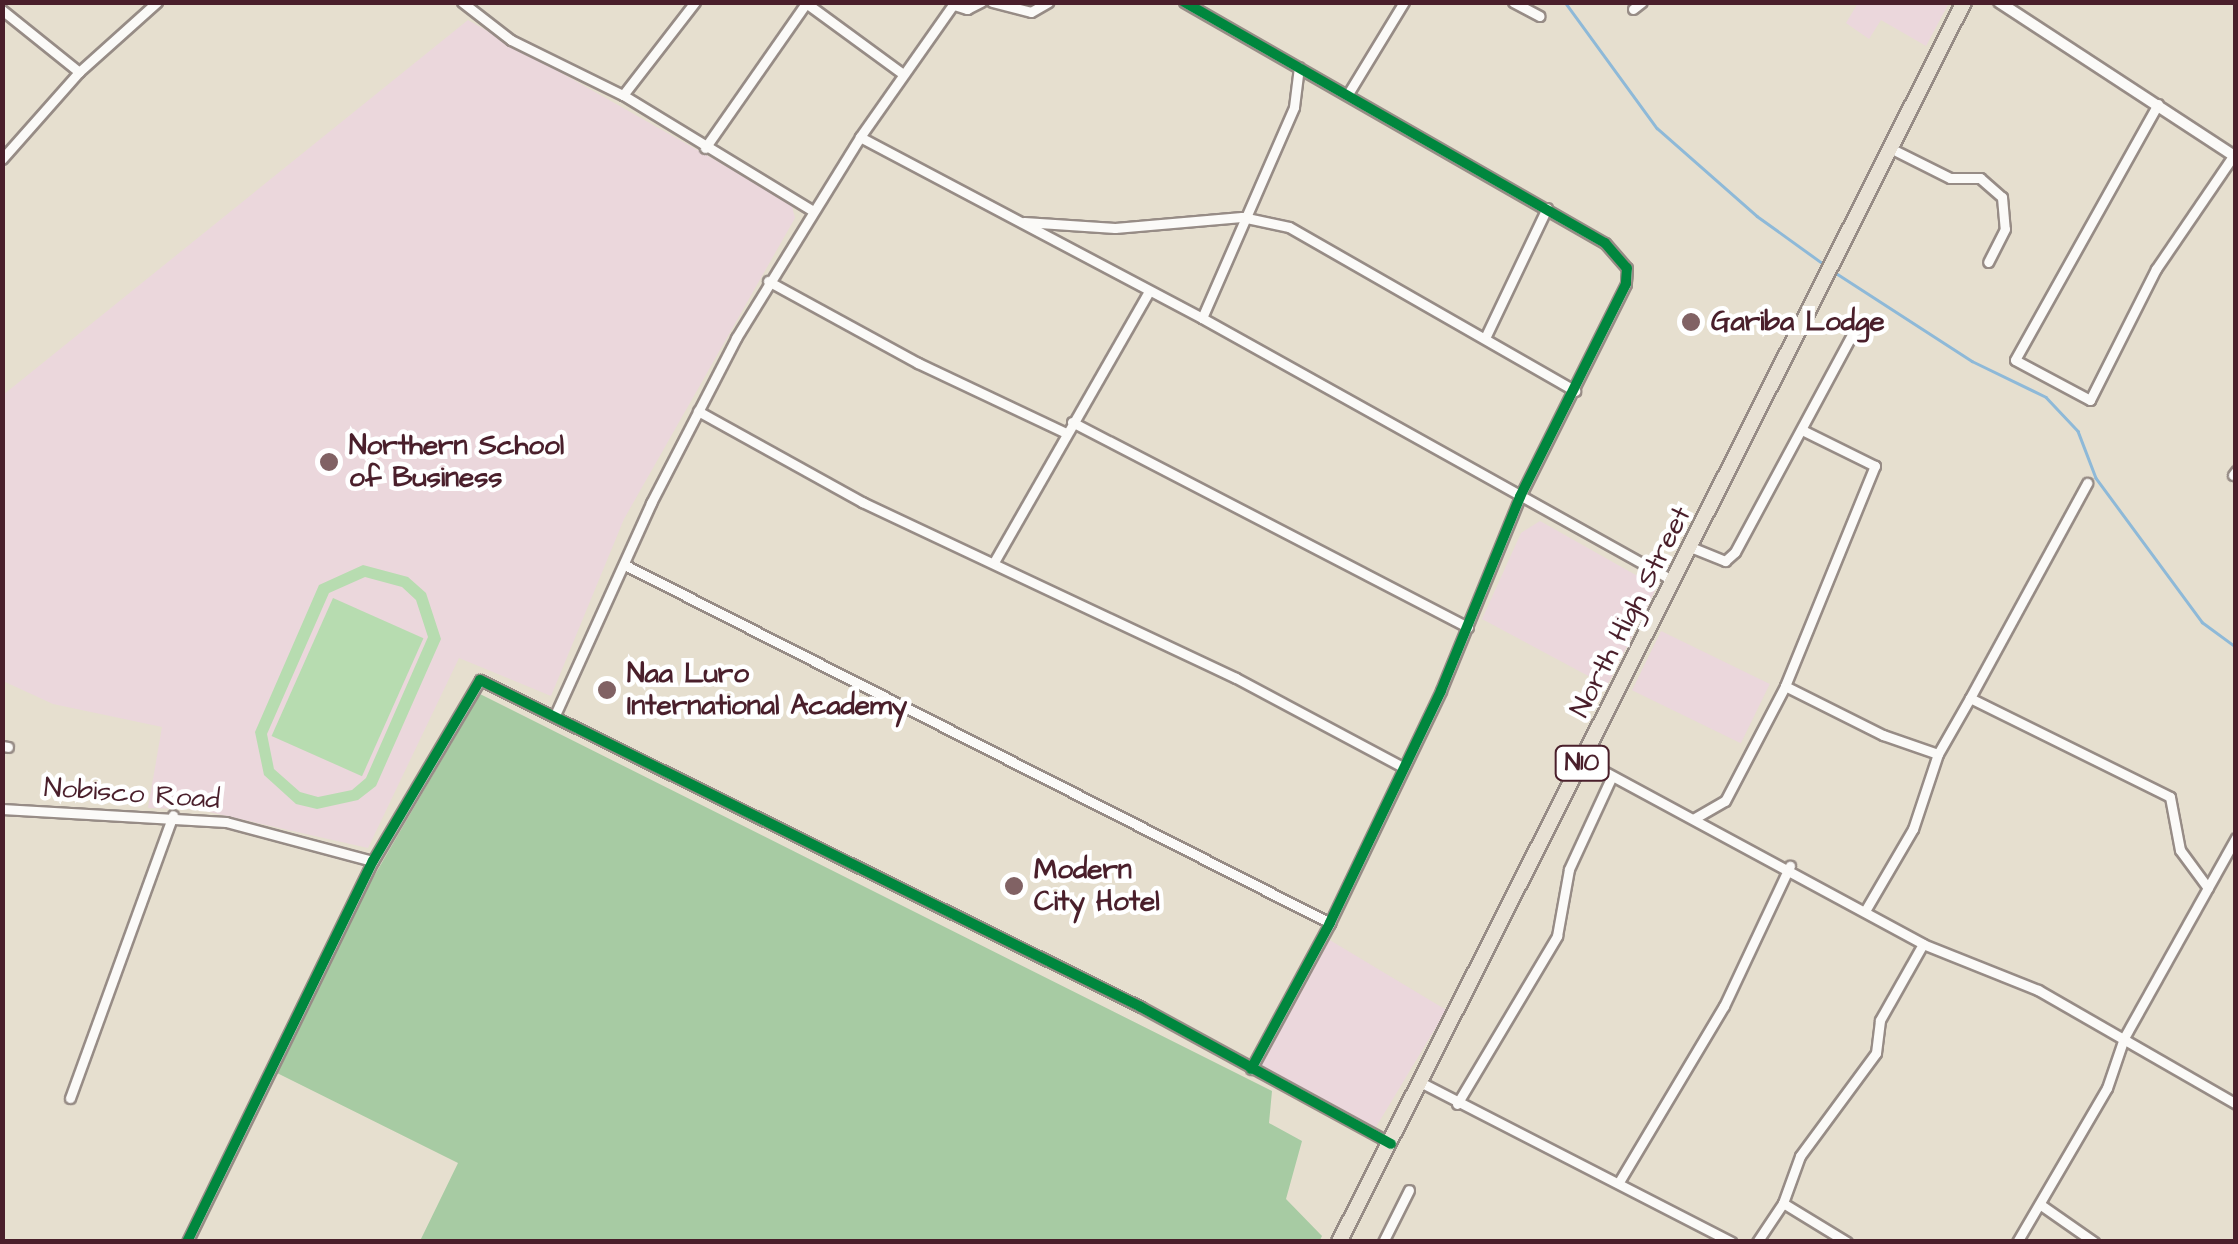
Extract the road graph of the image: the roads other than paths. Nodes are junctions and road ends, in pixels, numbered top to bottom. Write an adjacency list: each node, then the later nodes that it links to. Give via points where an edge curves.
1 (156, 2): 17 (street)
2 (462, 2): 20 (street, via 511,40)
3 (695, 2): 20 (street)
4 (982, 2): 13 (street, via 966,9)
5 (992, 2): 6 (street, via 1032,12)
6 (1048, 2)
7 (1184, 2): 16 (street)
8 (1404, 2): 19 (street)
9 (1513, 2): 15 (street)
10 (1964, 2): 23 (highway, North High Street / N10)
11 (1998, 2): 21 (street)
12 (807, 3): 18 (street); 24 (street)
13 (954, 4): 18 (street)
14 (2, 10): 17 (street)
15 (1539, 16)
16 (1299, 67): 19 (street); 29 (street, via 1294,106)
17 (79, 72): 26 (street)
18 (903, 74): 22 (street)
19 (1348, 94): 27 (street)
20 (623, 95): 24 (street)
21 (2158, 104): 25 (street); 25 (street, via 2015,360 2090,400 2156,270)
22 (860, 137): 28 (street); 30 (street)
23 (1888, 147): 31 (street, via 1950,178 1980,178 2002,197 2005,229); 44 (highway, North High Street / N10)
24 (706, 148): 28 (street)
25 (2234, 157)
26 (2, 159)
27 (1546, 208): 36 (street); 37 (street, via 1620,252 1627,268 1626,284)
28 (813, 211): 32 (street)
29 (1242, 217): 30 (street, via 1114,228); 34 (street); 36 (street, via 1318,240)
30 (1017, 221): 33 (street)
31 (1988, 262)
32 (768, 281): 38 (street); 41 (street)
33 (1150, 290): 34 (street); 39 (street)
34 (1202, 318): 43 (street)
35 (1858, 324): 40 (street)
36 (1484, 338): 37 (street)
37 (1575, 391): 43 (street)
38 (698, 411): 45 (street, via 862,502); 46 (street)
39 (1072, 422): 41 (street); 48 (street)
40 (1802, 430): 44 (street, via 1736,552 1725,561); 49 (street, via 1875,466)
41 (1064, 432): 45 (street)
42 (2087, 483): 50 (street)
43 (1520, 496): 47 (street); 48 (street)
44 (1693, 548): 47 (highway, North High Street / N10)
45 (994, 562): 54 (street)
46 (625, 566): 51 (street); 64 (street)
47 (1674, 582): 53 (highway, North High Street / N10)
48 (1468, 626): 54 (street)
49 (1784, 686): 52 (street, via 1882,736); 58 (street, via 1726,802)
50 (1970, 698): 52 (street); 62 (street, via 2170,797 2180,850)
51 (555, 714): 60 (street, via 492,682 473,684); 67 (street, via 1141,1006)
52 (1938, 754): 63 (street, via 1913,829)
53 (1584, 760): 55 (street); 68 (highway, North High Street / N10)
54 (1403, 767): 64 (street)
55 (1612, 776): 58 (street); 70 (street, via 1569,869 1557,936 1544,964)
56 (2, 809): 57 (street, Nobisco Road)
57 (173, 816): 60 (street, Nobisco Road, via 226,822); 69 (street)
58 (1695, 818): 61 (street)
59 (2234, 843): 62 (street)
60 (373, 861): 77 (street)
61 (1790, 866): 63 (street); 73 (street, via 1724,1006)
62 (2208, 888): 66 (street)
63 (1865, 911): 65 (street)
64 (1330, 923): 67 (street)
65 (1924, 944): 66 (street, via 2038,990); 75 (street, via 1880,1020 1876,1054 1800,1156)
66 (2124, 1038): 71 (street); 76 (street, via 2106,1088)
67 (1251, 1068): 72 (street)
68 (1422, 1083): 70 (street); 72 (highway, North High Street / N10)
69 (70, 1098)
70 (1457, 1104): 73 (street)
71 (2236, 1104)
72 (1391, 1144): 78 (highway, North High Street / N10)
73 (1619, 1182): 80 (street)
74 (1409, 1190): 79 (street)
75 (1783, 1203): 81 (street); 82 (street)
76 (2041, 1204): 83 (street); 84 (street)
77 (187, 1242)
78 (1340, 1242)
79 (1383, 1242)
80 (1732, 1242)
81 (1757, 1242)
82 (1847, 1242)
83 (2017, 1242)
84 (2094, 1242)

